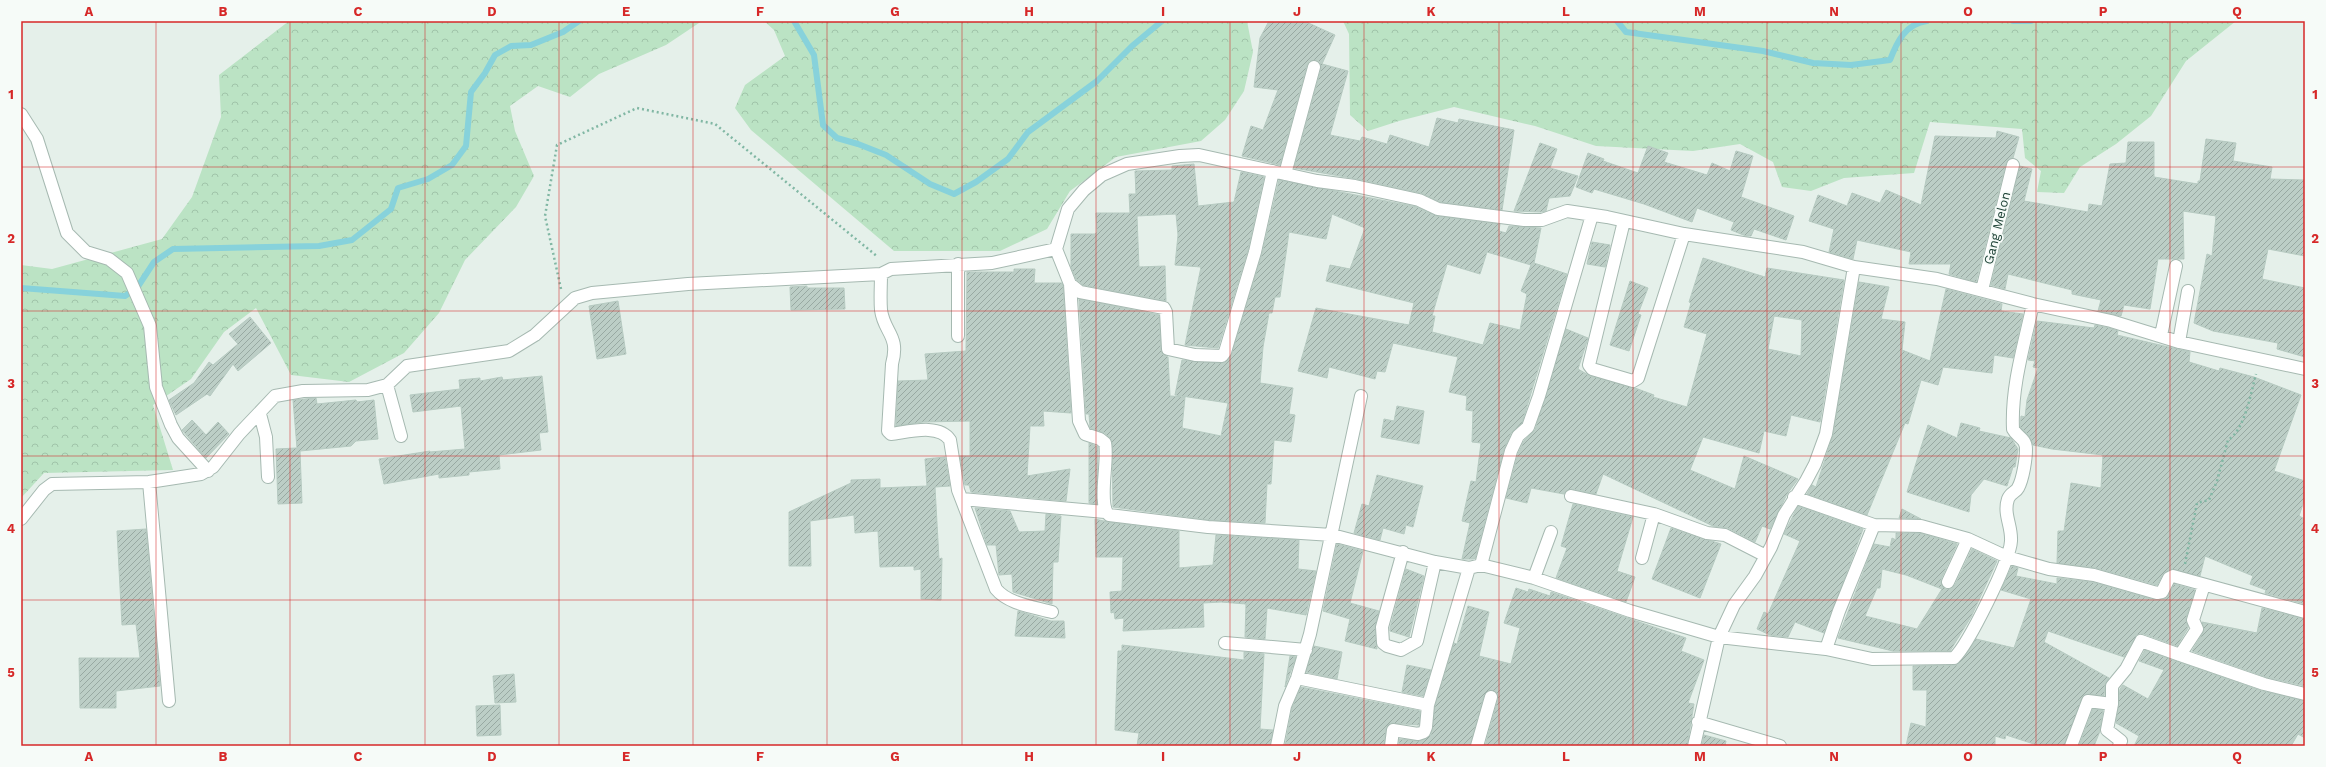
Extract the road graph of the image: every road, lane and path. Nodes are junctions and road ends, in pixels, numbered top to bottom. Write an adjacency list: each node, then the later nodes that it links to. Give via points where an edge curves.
1 (1314, 67): 5 (street)
2 (21, 114): 28 (street, via 37,140 67,233 86,252 108,259 127,273 150,326 158,393 178,438)
3 (2013, 165): 15 (street, Gang Melon)
4 (1273, 171): 5 (street); 9 (street, via 1199,155 1127,164 1102,175 1068,208); 14 (street, via 1255,252 1222,356 1195,355 1168,348 1164,308 1080,292)
5 (1285, 174): 6 (street, via 1404,197 1438,209 1498,218 1542,220 1567,211)
6 (1592, 215): 7 (street); 46 (street, via 1539,396 1528,427 1518,436 1512,451)
7 (1624, 221): 8 (street); 8 (street, via 1589,365 1592,369 1633,381 1638,378)
8 (1684, 234): 12 (street, via 1803,252)
9 (1056, 249): 10 (street, via 992,263); 14 (street)
10 (958, 264): 13 (street); 20 (street)
11 (2176, 266): 19 (street)
12 (1854, 267): 15 (street, via 1937,279); 32 (street, via 1826,434 1815,464)
13 (886, 272): 18 (street, via 688,284 592,293 575,298); 18 (path, via 715,124 637,108 557,144 546,216); 33 (street, via 881,311 891,331 895,354 892,364 888,431 891,434 939,430 946,434 950,440)
14 (1070, 284): 34 (street, via 1079,421 1085,434 1105,443)
15 (1982, 290): 17 (street)
16 (2188, 291): 21 (street)
17 (2033, 304): 19 (street); 43 (street, via 2012,412 2013,429 2023,439 2026,448 2019,487 2008,497 2006,507 2012,540)
18 (565, 307): 24 (street, via 535,335 509,351 407,366)
19 (2161, 335): 21 (street)
20 (958, 336)
21 (2179, 342): 22 (street)
22 (2260, 360): 23 (street); 48 (path, via 2243,420 2234,437 2228,440 2209,500 2197,503)
23 (2305, 369)
24 (387, 384): 26 (street, via 368,390 303,391 282,394 275,396); 27 (street)
25 (1361, 396): 39 (street)
26 (260, 414): 28 (street, via 239,434); 29 (street, via 266,437)
27 (401, 436)
28 (208, 471): 30 (street, via 193,476)
29 (268, 477)
30 (149, 482): 36 (street, via 52,484 44,490); 61 (street)
31 (1571, 496): 35 (street)
32 (1794, 497): 37 (street); 42 (street)
33 (962, 499): 34 (street); 51 (street, via 996,589 1020,604)
34 (1105, 512): 39 (street, via 1115,517 1208,527)
35 (1654, 514): 42 (street, via 1707,533 1725,535); 44 (street)
36 (21, 520)
37 (1874, 525): 40 (street, via 1915,525); 55 (street, via 1838,611)
38 (1551, 532): 47 (street)
39 (1332, 535): 41 (street); 56 (street)
40 (1968, 539): 43 (street); 49 (street)
41 (1402, 552): 45 (street); 45 (street, via 1382,627 1383,643 1387,646 1401,650 1417,641)
42 (1766, 556): 53 (street, via 1734,605)
43 (2007, 557): 48 (street, via 2049,569 2094,575 2157,593 2162,592 2171,576); 55 (street, via 1969,638 1954,658 1872,659)
44 (1642, 558)
45 (1435, 562): 46 (street)
46 (1475, 566): 47 (street); 63 (street)
47 (1534, 578): 53 (street, via 1630,611)
48 (2181, 578): 50 (street)
49 (1948, 582)
50 (2204, 585): 52 (street); 57 (street, via 2193,620 2197,629)
51 (1052, 612)
52 (2305, 612)
53 (1719, 637): 55 (street); 64 (street)
54 (1225, 643): 56 (street)
55 (1826, 649)
56 (1306, 650): 58 (street)
57 (2180, 655): 59 (street, via 2264,684); 62 (street, via 2141,641 2126,669 2112,686)
58 (1297, 678): 63 (street); 66 (street, via 1285,706)
59 (2305, 694)
60 (1491, 697): 68 (street)
61 (169, 701)
62 (2112, 704): 65 (street, via 2107,730); 71 (street, via 2088,701)
63 (1428, 705): 67 (street, via 1424,732 1418,734 1393,730)
64 (1698, 722): 69 (street); 70 (street)
65 (2123, 744)
66 (1277, 746)
67 (1390, 746)
68 (1477, 746)
69 (1694, 746)
70 (1780, 746)
71 (2071, 746)

